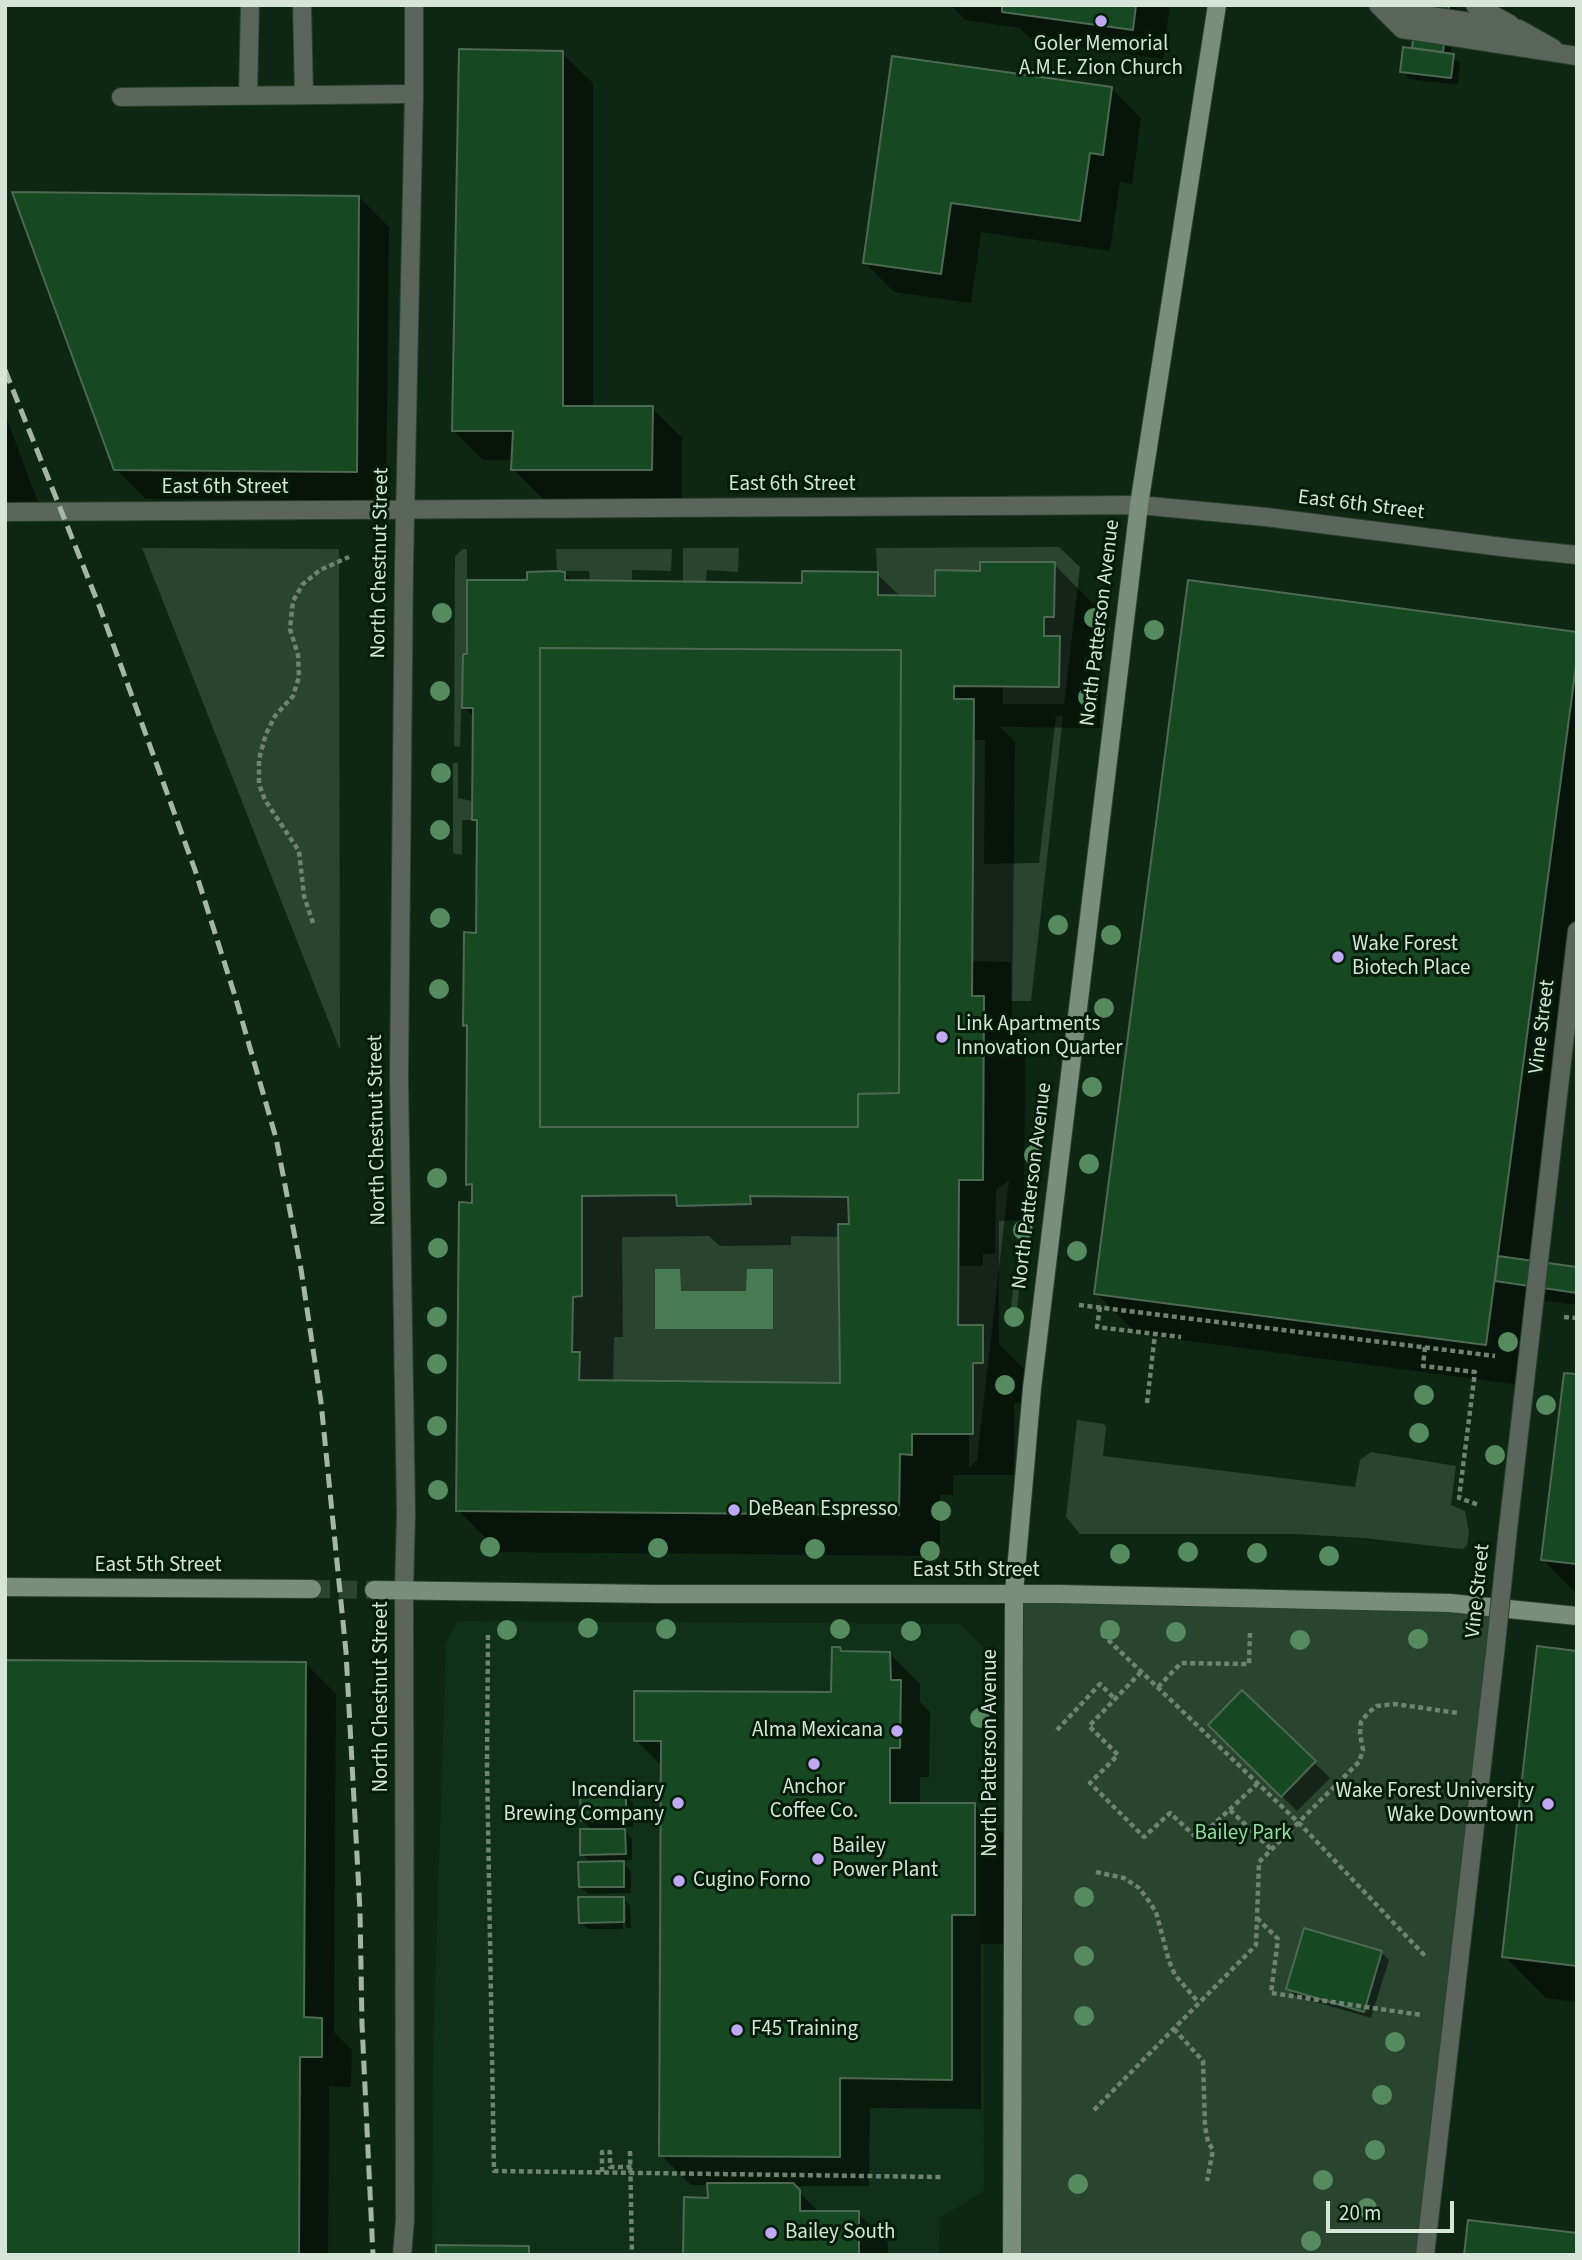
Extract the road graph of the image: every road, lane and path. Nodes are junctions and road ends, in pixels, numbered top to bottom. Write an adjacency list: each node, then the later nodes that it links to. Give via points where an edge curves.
1 (250, 5): 10 (street)
2 (302, 5): 11 (street)
3 (414, 5): 9 (street, North Chestnut Street)
4 (1217, 5): 13 (main road, North Patterson Avenue)
5 (1475, 5): 7 (street)
6 (1383, 6): 7 (street); 8 (street, via 1402,29)
7 (1519, 29): 8 (street)
8 (1571, 55)
9 (414, 94): 11 (street); 14 (street, North Chestnut Street)
10 (248, 95): 11 (street); 12 (street)
11 (304, 95)
12 (121, 97)
13 (1139, 505): 14 (street, East 6th Street); 16 (street, East 6th Street); 34 (main road, North Patterson Avenue, via 1032,1388)
14 (404, 509): 15 (street, East 6th Street); 33 (street, North Chestnut Street, via 399,1079)
15 (5, 512)
16 (1577, 555)
17 (349, 557): 18 (path, via 320,570 303,584 293,601 290,629 299,677 293,696 266,734 259,759 259,784 265,800 299,851)
18 (313, 923)
19 (1577, 932): 63 (street, Vine Street, bridge)
20 (1079, 1305): 21 (path)
21 (1100, 1307): 24 (path, via 1097,1327); 26 (path)
22 (1564, 1317): 23 (path)
23 (1577, 1318)
24 (1155, 1335): 25 (path); 28 (path)
25 (1181, 1338)
26 (1425, 1347): 27 (path); 29 (path, via 1423,1366 1475,1372 1459,1498)
27 (1495, 1356)
28 (1147, 1403)
29 (1480, 1505)
30 (5, 1587): 31 (main road, East 5th Street)
31 (312, 1589)
32 (374, 1590): 33 (main road, East 5th Street)
33 (404, 1590): 34 (main road, East 5th Street); 60 (street, North Chestnut Street)
34 (1014, 1593): 35 (main road, East 5th Street, via 1450,1603); 62 (main road, North Patterson Avenue)
35 (1577, 1616)
36 (1250, 1633): 40 (path, via 1250,1664 1181,1663)
37 (1102, 1634): 39 (path)
38 (488, 1635): 57 (path, via 494,2171)
39 (1141, 1672): 40 (path); 41 (path)
40 (1158, 1687): 44 (path)
41 (1115, 1699): 43 (path, via 1100,1684); 45 (path, via 1089,1726 1118,1755 1090,1783 1143,1837 1170,1813 1198,1839)
42 (1458, 1713): 46 (path, via 1395,1704 1377,1706 1361,1722 1359,1762)
43 (1057, 1730)
44 (1257, 1784): 45 (path); 46 (path)
45 (1230, 1810): 47 (path)
46 (1299, 1824): 47 (path); 50 (path)
47 (1272, 1850): 49 (path, via 1259,1862)
48 (1096, 1872): 51 (path, via 1117,1875 1139,1888 1156,1912 1175,1975)
49 (1257, 1918): 51 (path, via 1256,1945); 52 (path, via 1278,1939 1271,1993)
50 (1427, 1958)
51 (1199, 2003): 53 (path)
52 (1422, 2015)
53 (1174, 2029): 54 (path); 59 (path, via 1203,2060 1205,2126 1213,2150)
54 (1094, 2110)
55 (631, 2151): 56 (path, bridge)
56 (632, 2167): 57 (path, via 610,2167 610,2152 602,2152); 61 (path, bridge)
57 (602, 2172): 58 (path)
58 (941, 2177)
59 (1207, 2181)
60 (402, 2255)
61 (632, 2255)
62 (1012, 2255)
63 (1425, 2255)

